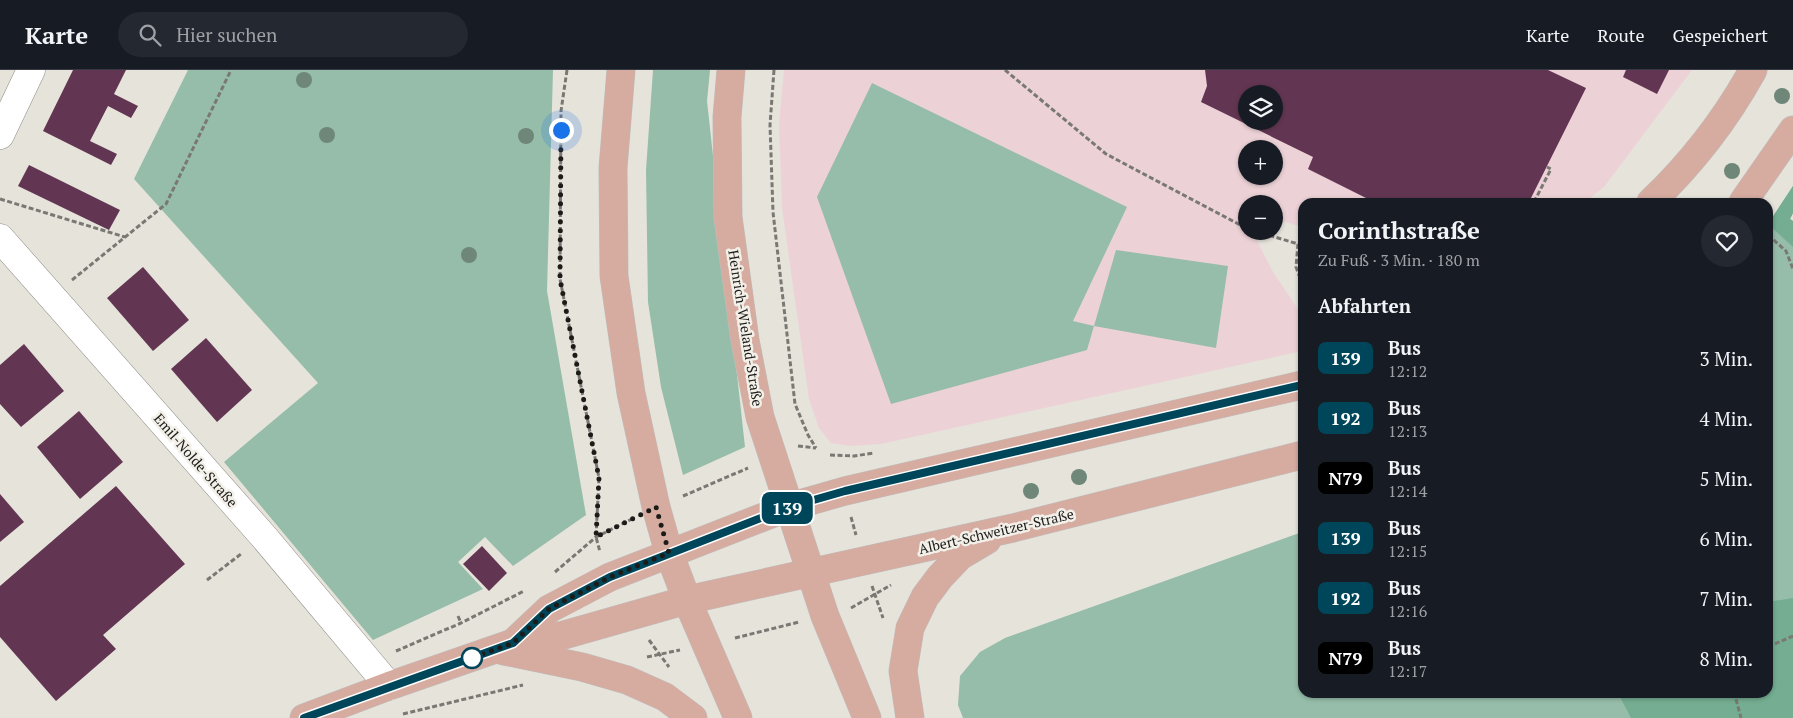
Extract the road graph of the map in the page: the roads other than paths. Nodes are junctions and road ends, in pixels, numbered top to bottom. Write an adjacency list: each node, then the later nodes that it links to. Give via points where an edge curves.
1 (31, 70): 6 (street)
2 (621, 70): 14 (main road, via 613,168 614,276 631,394)
3 (731, 70): 12 (main road, Heinrich-Wieland-Straße, via 727,117 728,217 745,340 760,417)
4 (1753, 70): 7 (main road, via 1707,140)
5 (1793, 130): 8 (main road)
6 (0, 135)
7 (1655, 198)
8 (1747, 198)
9 (0, 238): 18 (street, Emil-Nolde-Straße, via 264,537)
10 (1298, 385): 12 (main road)
11 (1298, 456): 13 (main road, Albert-Schweitzer-Straße)
12 (789, 507): 14 (main road); 15 (main road, Heinrich-Wieland-Straße)
13 (1013, 528): 15 (main road, Albert-Schweitzer-Straße); 23 (main road, via 981,542 960,556 924,597 910,628 903,671)
14 (669, 553): 16 (main road); 17 (main road, via 610,577 549,609)
15 (811, 572): 16 (main road, Albert-Schweitzer-Straße); 22 (main road, Heinrich-Wieland-Straße, via 825,616)
16 (687, 600): 17 (main road, Albert-Schweitzer-Straße, via 564,635); 21 (main road)
17 (505, 646): 18 (main road); 20 (main road, via 627,680 665,697)
18 (389, 686): 19 (main road)
19 (304, 718)
20 (693, 718)
21 (738, 718)
22 (867, 718)
23 (910, 718)

